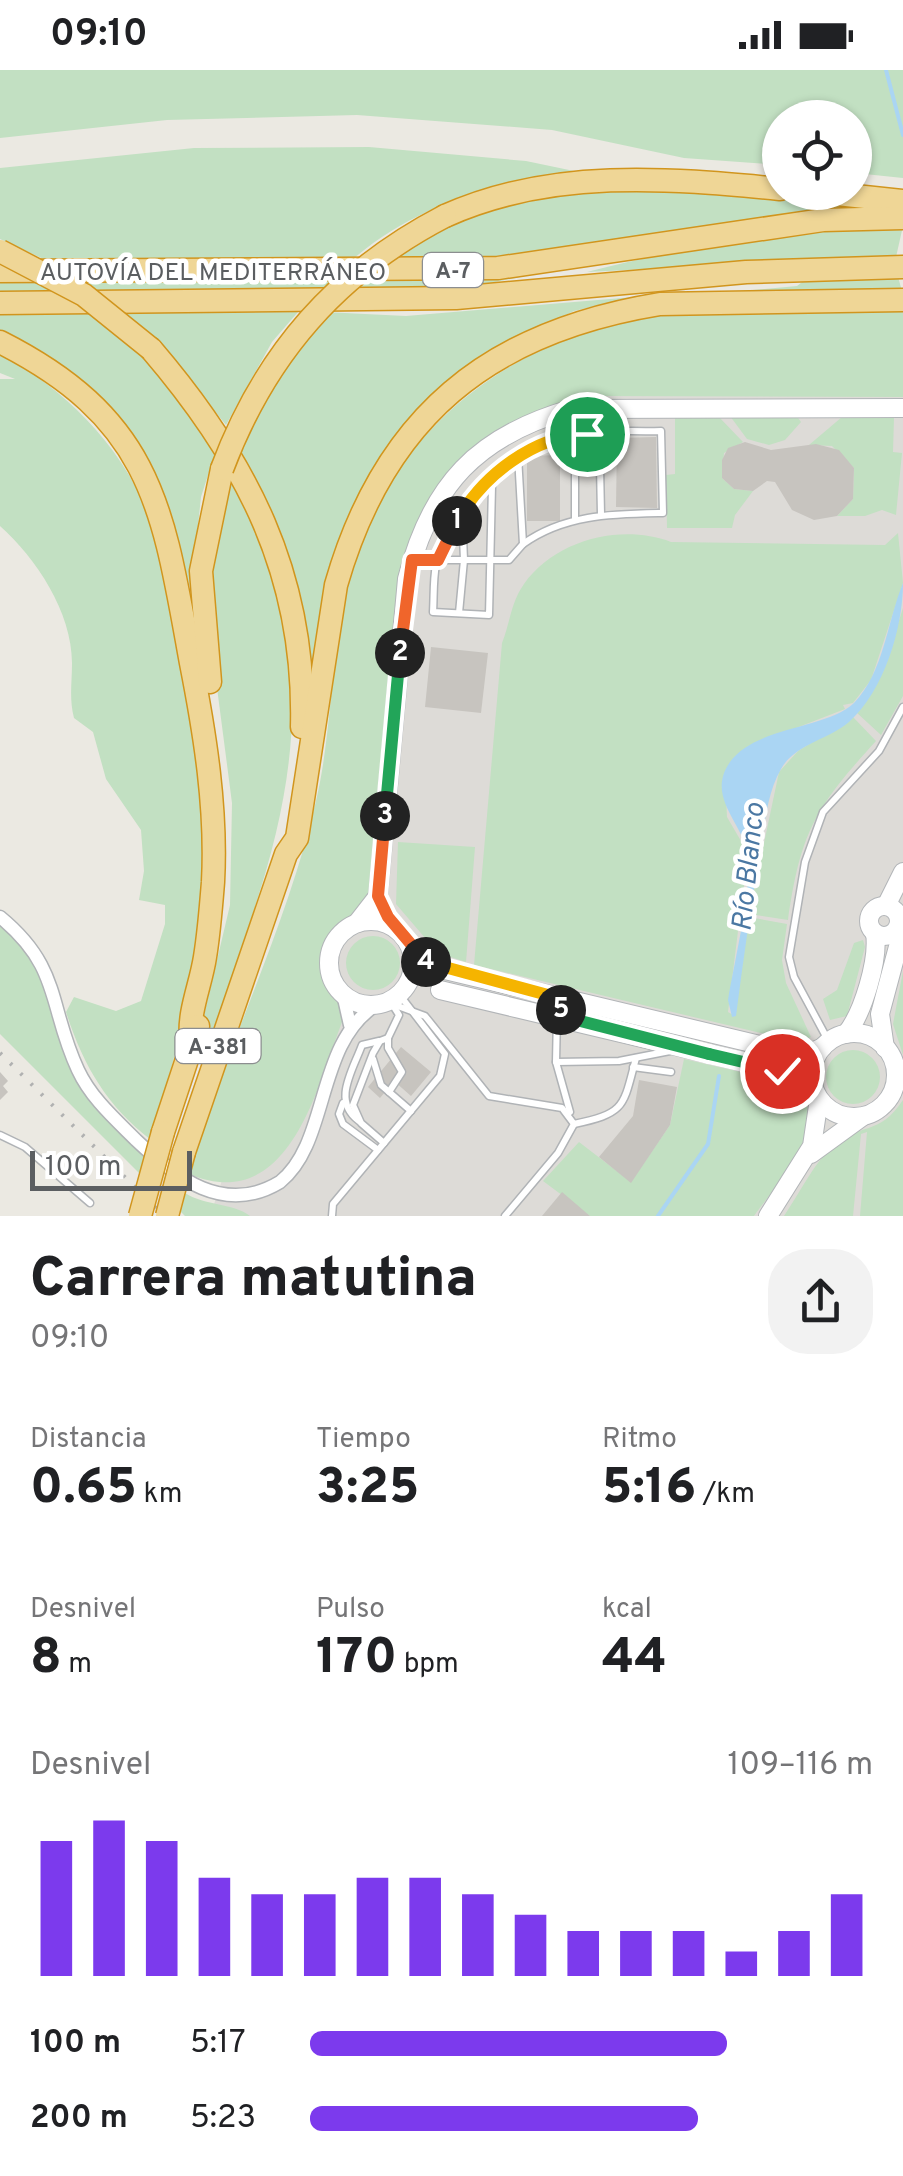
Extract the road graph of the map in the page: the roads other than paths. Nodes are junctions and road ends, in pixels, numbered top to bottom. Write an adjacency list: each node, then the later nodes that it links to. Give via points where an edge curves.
1 (762, 188): 40 (highway, bridge, via 580,181 483,201 374,258 313,312 263,380 222,468 206,530 203,635 220,750 221,894 208,988)
2 (872, 197): 3 (highway)
3 (903, 200)
4 (903, 218): 7 (highway, AUTOVÍA DEL MEDITERRÁNEO / A-7, via 823,220 498,268)
5 (0, 251): 26 (highway, bridge, via 84,295 151,349 241,469 290,594 303,694)
6 (895, 267): 9 (highway, AUTOVÍA DEL MEDITERRÁNEO / A-7, via 746,272 456,298)
7 (0, 271)
8 (894, 300): 26 (highway, via 620,310 514,347 443,398 377,479 346,548 328,628 304,813)
9 (0, 303)
10 (0, 342): 40 (highway, via 44,367 104,417 149,484 165,522 201,722 212,828 206,956)
11 (574, 408): 12 (street); 13 (lane); 20 (street, via 530,420 462,468 436,501)
12 (903, 408)
13 (574, 434): 14 (lane); 17 (lane, via 662,431 663,513)
14 (518, 456): 15 (lane); 19 (lane)
15 (487, 482): 16 (lane); 23 (lane)
16 (462, 512): 21 (lane); 22 (lane)
17 (602, 514): 18 (lane); 18 (lane, via 600,466 575,466)
18 (576, 520): 19 (lane)
19 (522, 544): 23 (lane, via 509,560)
20 (412, 560): 21 (lane); 28 (street)
21 (438, 560): 22 (lane); 24 (lane, via 433,612)
22 (464, 560): 23 (lane); 24 (lane)
23 (490, 560): 24 (lane, via 489,615)
24 (459, 613)
25 (903, 707): 42 (lane, via 882,747 823,812 805,862 789,958)
26 (286, 854): 64 (highway, A-381, bridge)
27 (903, 872): 31 (street)
28 (378, 896): 30 (street); 33 (street)
29 (0, 916): 38 (street, via 49,976 88,1087 174,1177 207,1196 244,1198 282,1180 298,1160)
30 (357, 923): 33 (street, via 383,922); 34 (street, via 342,932 329,954 330,972)
31 (897, 924): 32 (street, via 884,937); 32 (street, via 870,916); 44 (street, via 878,1024)
32 (874, 933): 42 (street, via 858,1012)
33 (404, 938): 35 (street, via 412,971); 36 (street, via 420,958 445,970)
34 (343, 994): 35 (street, via 358,1003); 38 (street)
35 (394, 1001): 36 (street, via 423,987); 38 (street); 41 (lane, via 399,1016); 53 (lane, via 444,1054 440,1076); 54 (lane, via 433,1024 490,1096)
36 (563, 1008): 37 (street); 39 (street); 47 (lane)
37 (617, 1011): 39 (street); 42 (street, via 785,1051 812,1052)
38 (350, 1025)
39 (604, 1029): 43 (street)
40 (191, 1039): 63 (highway, A-381, bridge)
41 (384, 1039): 45 (lane); 50 (lane, via 402,1072); 52 (lane, via 362,1046)
42 (832, 1041): 44 (street, via 865,1035); 51 (street, via 812,1068)
43 (686, 1048): 46 (lane); 51 (street, via 794,1074)
44 (886, 1048): 55 (street, via 894,1086 882,1106)
45 (373, 1053): 50 (lane, via 376,1077); 56 (lane, via 354,1098)
46 (636, 1058): 47 (lane); 48 (lane)
47 (556, 1062): 54 (lane)
48 (634, 1067): 49 (lane); 57 (lane, via 616,1113)
49 (672, 1072)
50 (389, 1092): 53 (lane)
51 (817, 1095): 55 (street, via 838,1114); 61 (street, via 816,1134)
52 (344, 1102): 56 (lane); 60 (lane, via 343,1124)
53 (411, 1111): 59 (lane)
54 (570, 1114): 57 (lane)
55 (864, 1116): 61 (street)
56 (361, 1123): 59 (lane)
57 (574, 1124): 66 (lane)
58 (0, 1135): 62 (lane)
59 (384, 1143): 60 (lane)
60 (378, 1150): 65 (lane, via 333,1204)
61 (804, 1162): 67 (street)
62 (90, 1202)
63 (140, 1216)
64 (167, 1216)
65 (332, 1216)
66 (506, 1216)
67 (768, 1216)

